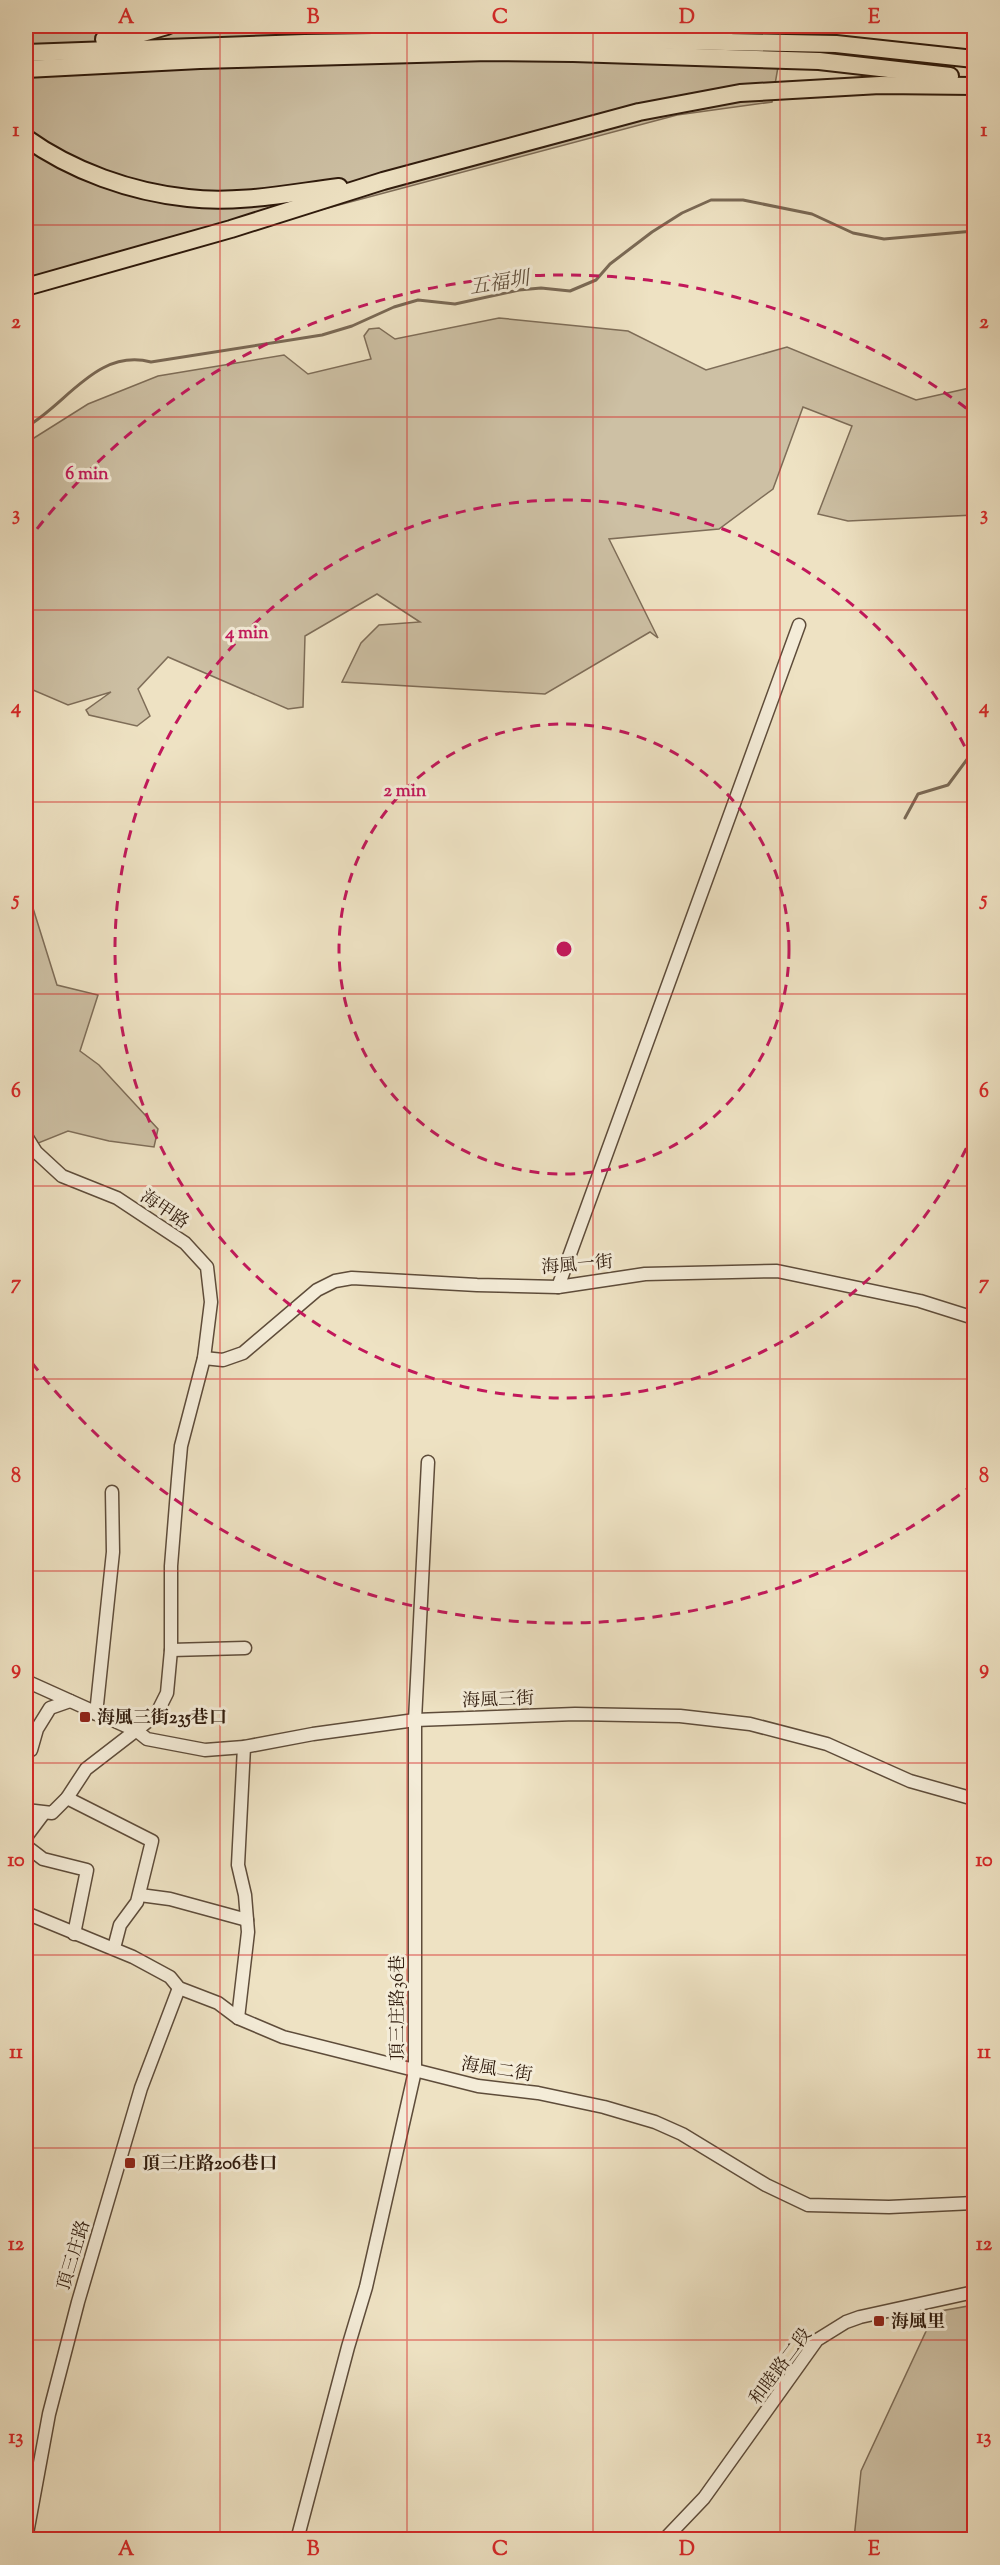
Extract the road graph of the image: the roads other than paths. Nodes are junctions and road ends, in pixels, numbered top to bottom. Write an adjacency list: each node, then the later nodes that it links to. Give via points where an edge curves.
1 (167, 26): 4 (highway, via 125,38)
2 (626, 26): 3 (highway, via 724,31)
3 (836, 44): 5 (highway, via 490,39); 6 (highway)
4 (26, 48)
5 (26, 53)
6 (975, 59)
7 (26, 69): 8 (highway, via 353,55 573,53 819,61)
8 (975, 79)
9 (975, 86): 11 (highway, via 880,85 740,93 639,112)
10 (26, 138): 11 (highway, via 80,170 133,187 188,198 234,199)
11 (383, 181): 12 (highway)
12 (26, 287)
13 (799, 625): 15 (street)
14 (26, 1136): 17 (street, 海甲路, via 36,1152 62,1176 117,1198 184,1243 207,1267 210,1302)
15 (558, 1287): 16 (street, 海風一街, via 645,1274 777,1271 920,1301); 17 (street, 海風一街, via 352,1278 336,1281 316,1290 243,1353 223,1360)
16 (975, 1318)
17 (204, 1358): 21 (street, 海甲路, via 180,1457 171,1566)
18 (428, 1462): 25 (street, 頂三庄路36巷)
19 (112, 1492): 24 (street, via 113,1552)
20 (245, 1648): 21 (street)
21 (171, 1650): 26 (street, 海甲路, via 167,1693 156,1715)
22 (26, 1681): 23 (street, 海風三街)
23 (70, 1701): 24 (street, 海風三街); 28 (street, via 50,1708)
24 (96, 1714): 26 (street, 海風三街)
25 (415, 1720): 27 (street, 海風三街); 30 (street, 海風三街, via 626,1714 750,1724 827,1744 910,1781); 42 (street, 頂三庄路36巷)
26 (137, 1731): 27 (street, 海風三街, via 147,1739 192,1749); 29 (street, 海甲路, via 86,1769)
27 (244, 1746): 37 (street, via 238,1865)
28 (31, 1750)
29 (68, 1798): 32 (street, via 52,1813); 35 (street, via 152,1841)
30 (975, 1799)
31 (26, 1810): 32 (street)
32 (44, 1813): 33 (street)
33 (26, 1837)
34 (26, 1846): 38 (street, via 42,1859 87,1870)
35 (140, 1895): 37 (street); 39 (street, via 120,1925)
36 (26, 1913): 38 (street, 海風二街)
37 (247, 1920): 41 (street)
38 (74, 1934): 39 (street, 海風二街)
39 (114, 1948): 40 (street, 海風二街, via 170,1977)
40 (179, 1988): 41 (street, 海風二街, via 218,2003); 45 (street, 頂三庄路, via 141,2088 78,2302 49,2414)
41 (238, 2018): 42 (street, 海風二街, via 283,2037)
42 (415, 2071): 43 (street, 海風二街, via 478,2086 537,2093 655,2122 808,2205); 46 (street, 頂三庄路36巷, via 366,2287)
43 (975, 2203)
44 (975, 2292): 47 (street, 和睦路二段, via 860,2317 817,2340 704,2498)
45 (26, 2539)
46 (297, 2540)
47 (664, 2540)

